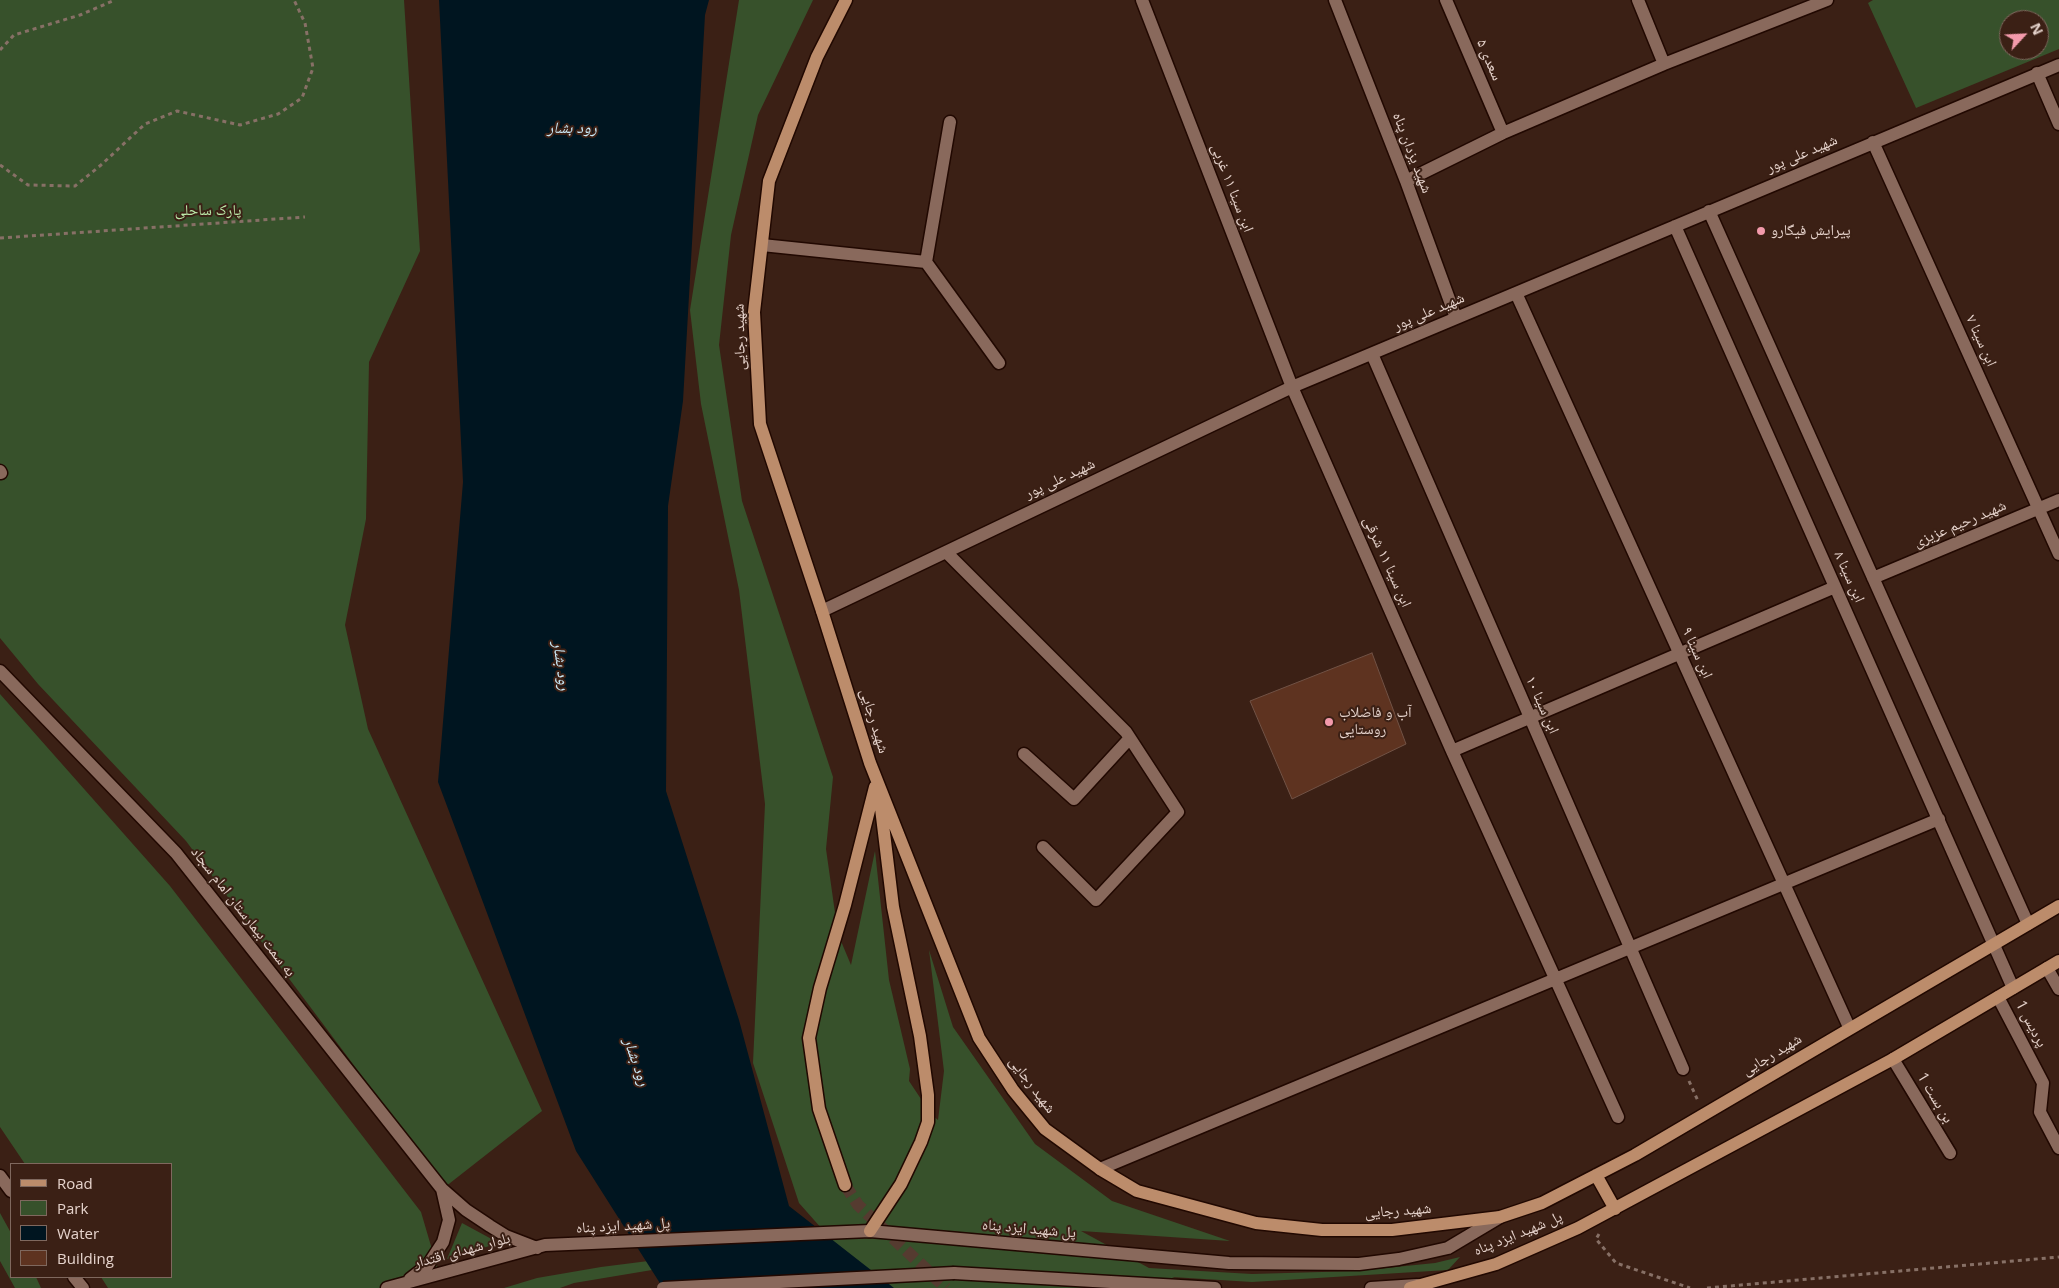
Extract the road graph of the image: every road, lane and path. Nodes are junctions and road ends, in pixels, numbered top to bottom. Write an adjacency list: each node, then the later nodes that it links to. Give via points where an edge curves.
1 (115, 0): 9 (path, via 14,36)
2 (294, 0): 17 (path, via 305,23 313,68 302,98 278,114 240,125 177,111 145,124 75,186 28,185)
3 (846, 0): 23 (main road, شهید رجایی, via 816,57 769,181)
4 (1142, 0): 29 (street, ابن سینا ۱۱ غربی)
5 (1335, 0): 18 (street, شهید یزدان پناه)
6 (1446, 0): 15 (street, سعدی ۵)
7 (1638, 0): 10 (street)
8 (1825, 0): 10 (street)
9 (0, 50)
10 (1664, 64): 15 (street)
11 (2059, 65): 12 (street, شهید علی پور)
12 (2037, 73): 14 (street); 16 (street, شهید علی پور)
13 (950, 122): 24 (street)
14 (2059, 124)
15 (1503, 133): 18 (street)
16 (1873, 142): 19 (street, شهید علی پور); 31 (street, ابن سینا ۷)
17 (0, 164)
18 (1406, 181): 26 (street, شهید یزدان پناه)
19 (1709, 211): 21 (street, شهید علی پور); 34 (street, ابن سینا ۸)
20 (305, 217): 22 (path)
21 (1674, 226): 25 (street, شهید علی پور); 35 (street, ابن سینا ۸)
22 (0, 238)
23 (762, 245): 24 (street); 36 (main road, شهید رجایی, via 754,312 760,424)
24 (926, 262): 28 (street)
25 (1516, 293): 26 (street, شهید علی پور); 37 (street, ابن سینا ۹)
26 (1456, 318): 27 (street, شهید علی پور)
27 (1372, 354): 29 (street, شهید علی پور); 39 (street, ابن سینا ۱۰)
28 (999, 363)
29 (1292, 387): 32 (street, شهید علی پور); 41 (street, ابن سینا ۱۱ شرقی)
30 (2059, 500): 31 (street, شهید رحیم عزیزی)
31 (2038, 509): 33 (street, ابن سینا ۷); 34 (street, شهید رحیم عزیزی)
32 (946, 552): 36 (street, شهید علی پور); 40 (street)
33 (2059, 554)
34 (1873, 578): 48 (street, ابن سینا ۸)
35 (1836, 587): 37 (street); 44 (street, ابن سینا ۸)
36 (822, 610): 43 (main road, شهید رجایی)
37 (1680, 654): 39 (street); 46 (street, ابن سینا ۹)
38 (0, 671): 68 (street, به سمت بیمارستان امام سجاد, via 176,853)
39 (1530, 718): 41 (street); 50 (street, ابن سینا ۱۰)
40 (1130, 738): 42 (street, via 1074,799); 45 (street, via 1178,812 1096,900)
41 (1452, 751): 53 (street, ابن سینا ۱۱ شرقی)
42 (1024, 754)
43 (877, 780): 64 (main road, شهید رجایی, via 979,1038 1013,1090 1045,1129); 67 (main road, via 809,1038 819,1109); 72 (main road, via 893,907 920,1036 928,1095 928,1122 901,1184)
44 (1939, 820): 46 (street); 49 (street, ابن سینا ۸)
45 (1043, 847)
46 (1784, 884): 50 (street); 57 (street, ابن سینا ۹)
47 (2059, 906): 48 (main road, شهید رجایی)
48 (2028, 924): 49 (main road, شهید رجایی)
49 (1993, 943): 54 (street, ابن سینا ۸); 57 (main road, شهید رجایی)
50 (1630, 948): 53 (street); 59 (street, ابن سینا ۱۰)
51 (2059, 961): 52 (main road)
52 (2047, 968): 54 (main road); 55 (street)
53 (1555, 979): 61 (street, ابن سینا ۱۱ شرقی); 64 (street)
54 (2013, 988): 56 (main road)
55 (2059, 989)
56 (1998, 997): 58 (main road); 62 (street, پردیس 1, via 2043,1083 2040,1112)
57 (1849, 1027): 60 (main road, شهید رجایی)
58 (1893, 1059): 63 (street, بن بست 1); 70 (main road)
59 (1683, 1069): 60 (path)
60 (1705, 1115): 65 (main road, شهید رجایی)
61 (1618, 1118)
62 (2059, 1148)
63 (1950, 1153)
64 (1100, 1169): 71 (main road, شهید رجایی, via 1137,1191 1256,1223 1322,1230 1392,1230)
65 (1596, 1175): 70 (main road); 71 (main road, شهید رجایی, via 1542,1203)
66 (0, 1176): 69 (street)
67 (845, 1185)
68 (442, 1189): 74 (street, به سمت بیمارستان امام سجاد, via 466,1210 506,1236); 77 (street, via 449,1220 443,1242 428,1265)
69 (10, 1190)
70 (1615, 1209): 79 (main road, پل شهید ایزد پناه, via 1496,1264)
71 (1500, 1217): 72 (street, پل شهید ایزد پناه, via 1448,1248 1398,1260 1359,1264 1229,1263)
72 (870, 1231): 74 (street, پل شهید ایزد پناه)
73 (1601, 1232): 85 (path, via 1596,1239 1616,1263)
74 (541, 1247): 77 (street, بلوار شهدای اقتدار)
75 (2059, 1257): 86 (path)
76 (75, 1278): 80 (street)
77 (406, 1282): 81 (street, بلوار شهدای اقتدار)
78 (706, 1287): 82 (street, bridge); 83 (street, bridge, via 954,1273)
79 (1413, 1287): 84 (street, پل شهید ایزد پناه)
80 (83, 1288)
81 (387, 1288)
82 (663, 1288)
83 (1215, 1288)
84 (1371, 1288)
85 (1690, 1288)
86 (1707, 1288)

